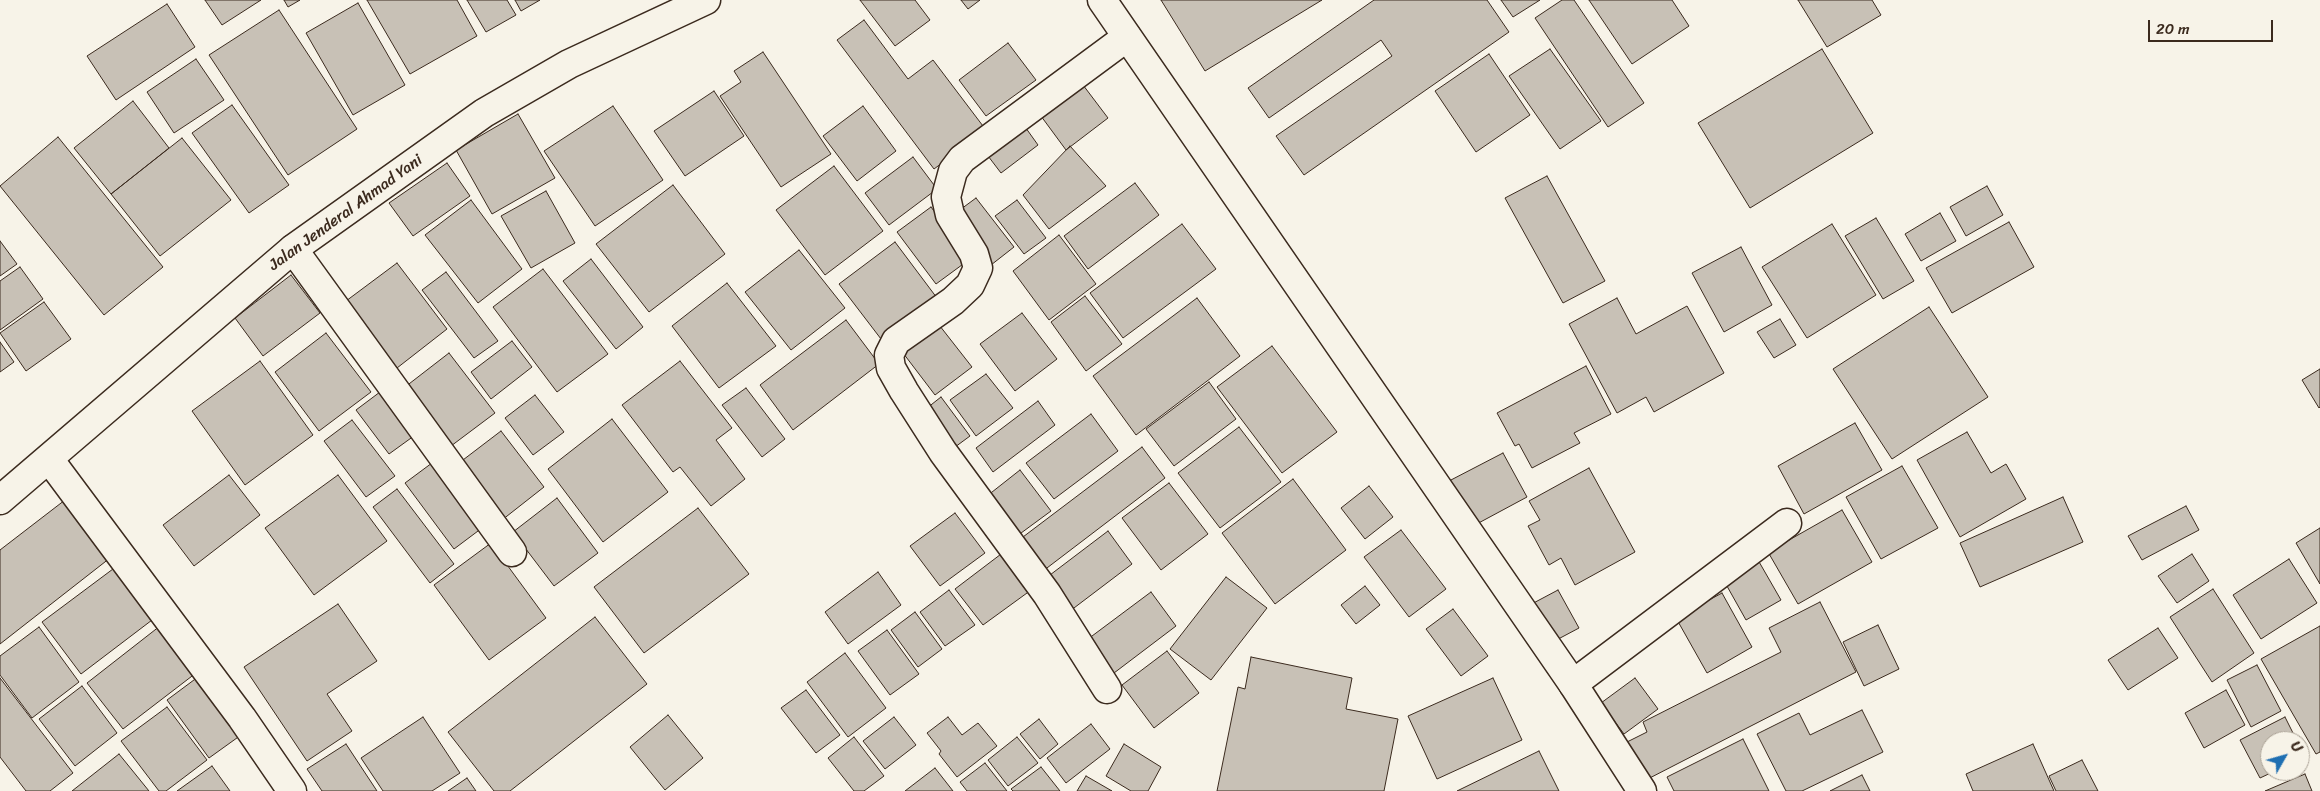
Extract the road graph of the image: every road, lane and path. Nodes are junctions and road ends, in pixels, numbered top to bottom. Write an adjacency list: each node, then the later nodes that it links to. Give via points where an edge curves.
1 (706, 0): 4 (main road, Jalan Jenderal Ahmad Yani, via 569,64 484,113)
2 (1102, 0): 3 (main road)
3 (1127, 37): 9 (main road); 10 (main road, via 962,159 953,170 946,197 950,215 974,254 978,268 970,285 896,341 890,355 891,368 909,398 966,484 1047,594)
4 (293, 249): 5 (main road, Jalan Jenderal Ahmad Yani); 8 (main road)
5 (49, 459): 6 (main road, Jalan Jenderal Ahmad Yani); 11 (main road, via 242,718)
6 (0, 500)
7 (1787, 523): 9 (main road)
8 (512, 552)
9 (1573, 684): 12 (main road)
10 (1107, 689)
11 (292, 791)
12 (1642, 791)

